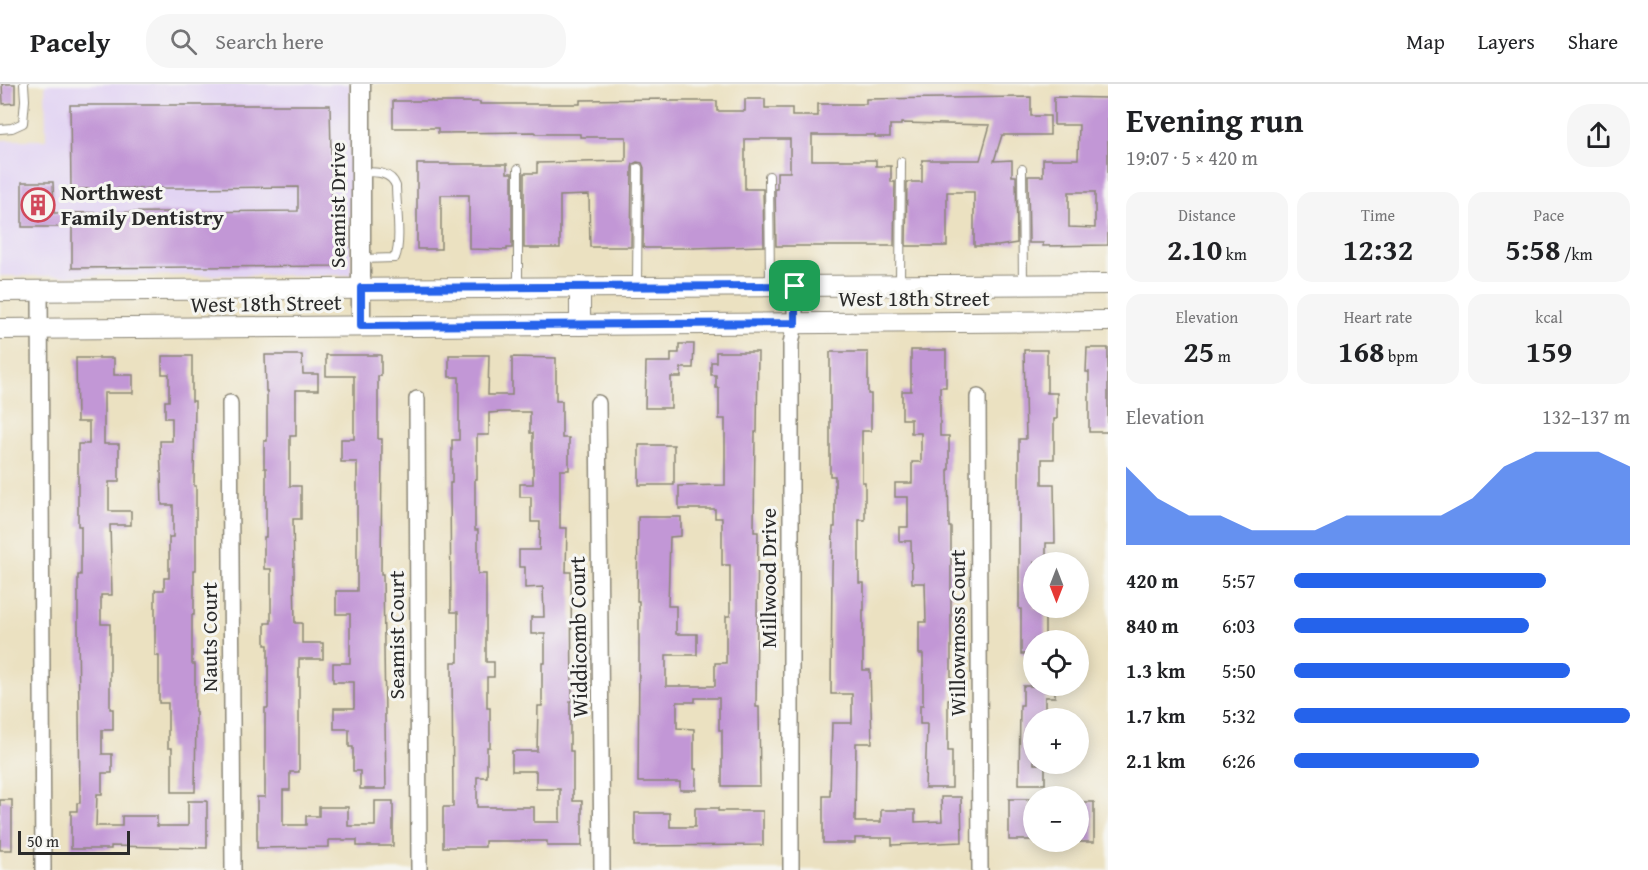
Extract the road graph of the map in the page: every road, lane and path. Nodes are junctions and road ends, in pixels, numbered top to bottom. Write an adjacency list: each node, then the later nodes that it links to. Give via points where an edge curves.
1 (24, 84): 3 (lane, via 23,123)
2 (361, 84): 8 (street, Seamist Drive)
3 (0, 129)
4 (901, 162): 13 (lane)
5 (638, 168): 14 (lane)
6 (518, 169): 17 (lane)
7 (1022, 169): 11 (lane)
8 (361, 172): 10 (street, Seamist Drive); 10 (lane, via 376,172 394,180 398,239 395,258)
9 (769, 177): 15 (lane)
10 (361, 259): 19 (street, Seamist Drive)
11 (1023, 284): 12 (main road, West 18th Street); 13 (main road, West 18th Street)
12 (1108, 284)
13 (900, 285): 16 (main road, West 18th Street)
14 (637, 286): 15 (main road, West 18th Street); 18 (main road, West 18th Street)
15 (770, 286): 16 (main road, West 18th Street)
16 (795, 286): 23 (street, Millwood Drive)
17 (518, 287): 18 (main road, West 18th Street); 19 (main road, West 18th Street)
18 (580, 287): 24 (main road)
19 (361, 288): 20 (main road, West 18th Street); 25 (street, Seamist Drive)
20 (40, 290): 21 (main road, West 18th Street); 27 (street)
21 (0, 291)
22 (1108, 321): 23 (main road, West 18th Street)
23 (795, 323): 24 (main road, West 18th Street); 36 (street, Millwood Drive, via 791,344)
24 (580, 325): 25 (main road, West 18th Street)
25 (361, 326): 27 (main road, West 18th Street)
26 (0, 329): 27 (main road, West 18th Street)
27 (40, 329): 32 (street)
28 (978, 397): 37 (street, Willowmoss Court)
29 (417, 399): 34 (street, Seamist Court)
30 (230, 403): 33 (street, Nauts Court)
31 (598, 403): 35 (street, Widdicomb Court)
32 (43, 870)
33 (233, 870)
34 (419, 870)
35 (602, 870)
36 (791, 870)
37 (980, 870)

